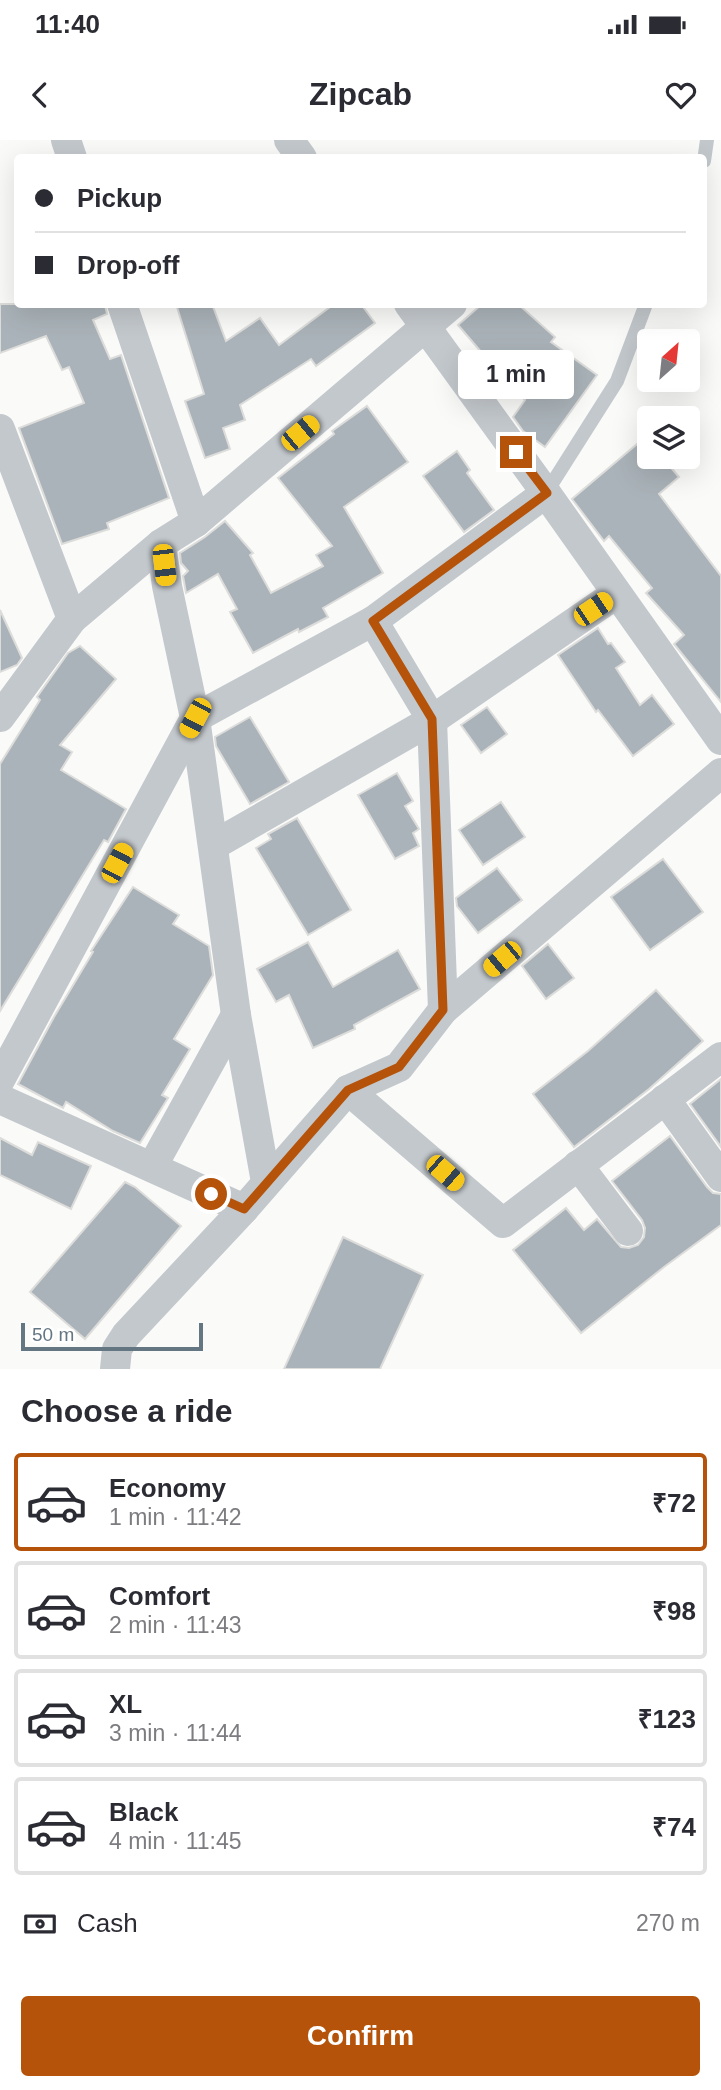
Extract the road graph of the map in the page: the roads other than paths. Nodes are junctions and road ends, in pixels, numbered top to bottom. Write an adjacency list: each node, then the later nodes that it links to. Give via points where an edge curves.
1 (123, 308): 7 (street)
2 (439, 308): 4 (street)
3 (644, 308): 6 (lane, via 617,381)
4 (417, 315): 6 (street); 7 (street)
5 (0, 429): 10 (street)
6 (547, 493): 9 (street); 11 (street)
7 (196, 523): 8 (street)
8 (161, 544): 10 (street); 13 (street)
9 (616, 594): 14 (street); 15 (street)
10 (72, 619): 12 (street)
11 (373, 621): 13 (street); 14 (street)
12 (0, 717)
13 (195, 718): 17 (street); 21 (street)
14 (432, 719): 17 (street); 18 (street)
15 (721, 740)
16 (721, 773): 18 (street)
17 (214, 845): 19 (street)
18 (443, 1010): 22 (street, via 399,1067)
19 (236, 1015): 26 (street); 28 (street)
20 (721, 1057): 24 (street)
21 (0, 1080)
22 (348, 1090): 25 (street, via 503,1223); 28 (street)
23 (0, 1099): 26 (street)
24 (665, 1099): 25 (street); 27 (street)
25 (578, 1165): 30 (street)
26 (152, 1167): 29 (street)
27 (721, 1178)
28 (266, 1182): 29 (street)
29 (244, 1209): 31 (street, via 126,1335 117,1349)
30 (628, 1231)
31 (115, 1369)

